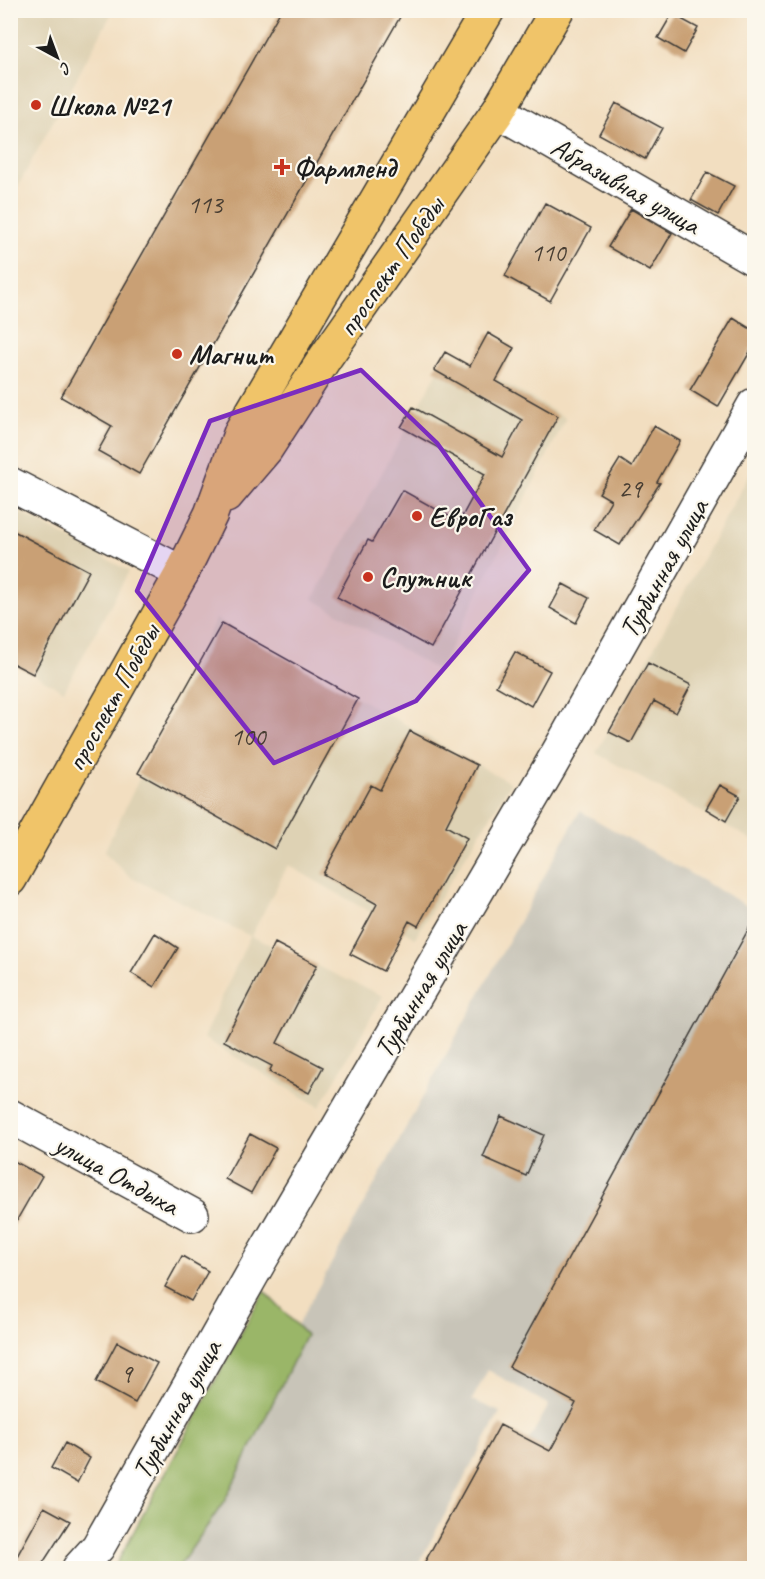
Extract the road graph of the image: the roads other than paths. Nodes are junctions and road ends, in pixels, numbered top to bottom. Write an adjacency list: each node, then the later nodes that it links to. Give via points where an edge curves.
1 (488, 10): 7 (main road, проспект Победы, via 241,431)
2 (557, 10): 3 (main road, проспект Победы)
3 (498, 111): 4 (street, Абразивная улица); 7 (main road, проспект Победы, via 266,448)
4 (754, 260)
5 (754, 405): 12 (street, Турбинная улица, via 551,765 261,1259 98,1547)
6 (10, 484): 8 (street)
7 (211, 514): 8 (main road, проспект Победы)
8 (182, 573): 9 (main road, проспект Победы)
9 (10, 879)
10 (10, 1116): 11 (street, улица Отдыха)
11 (192, 1215)
12 (79, 1569)

